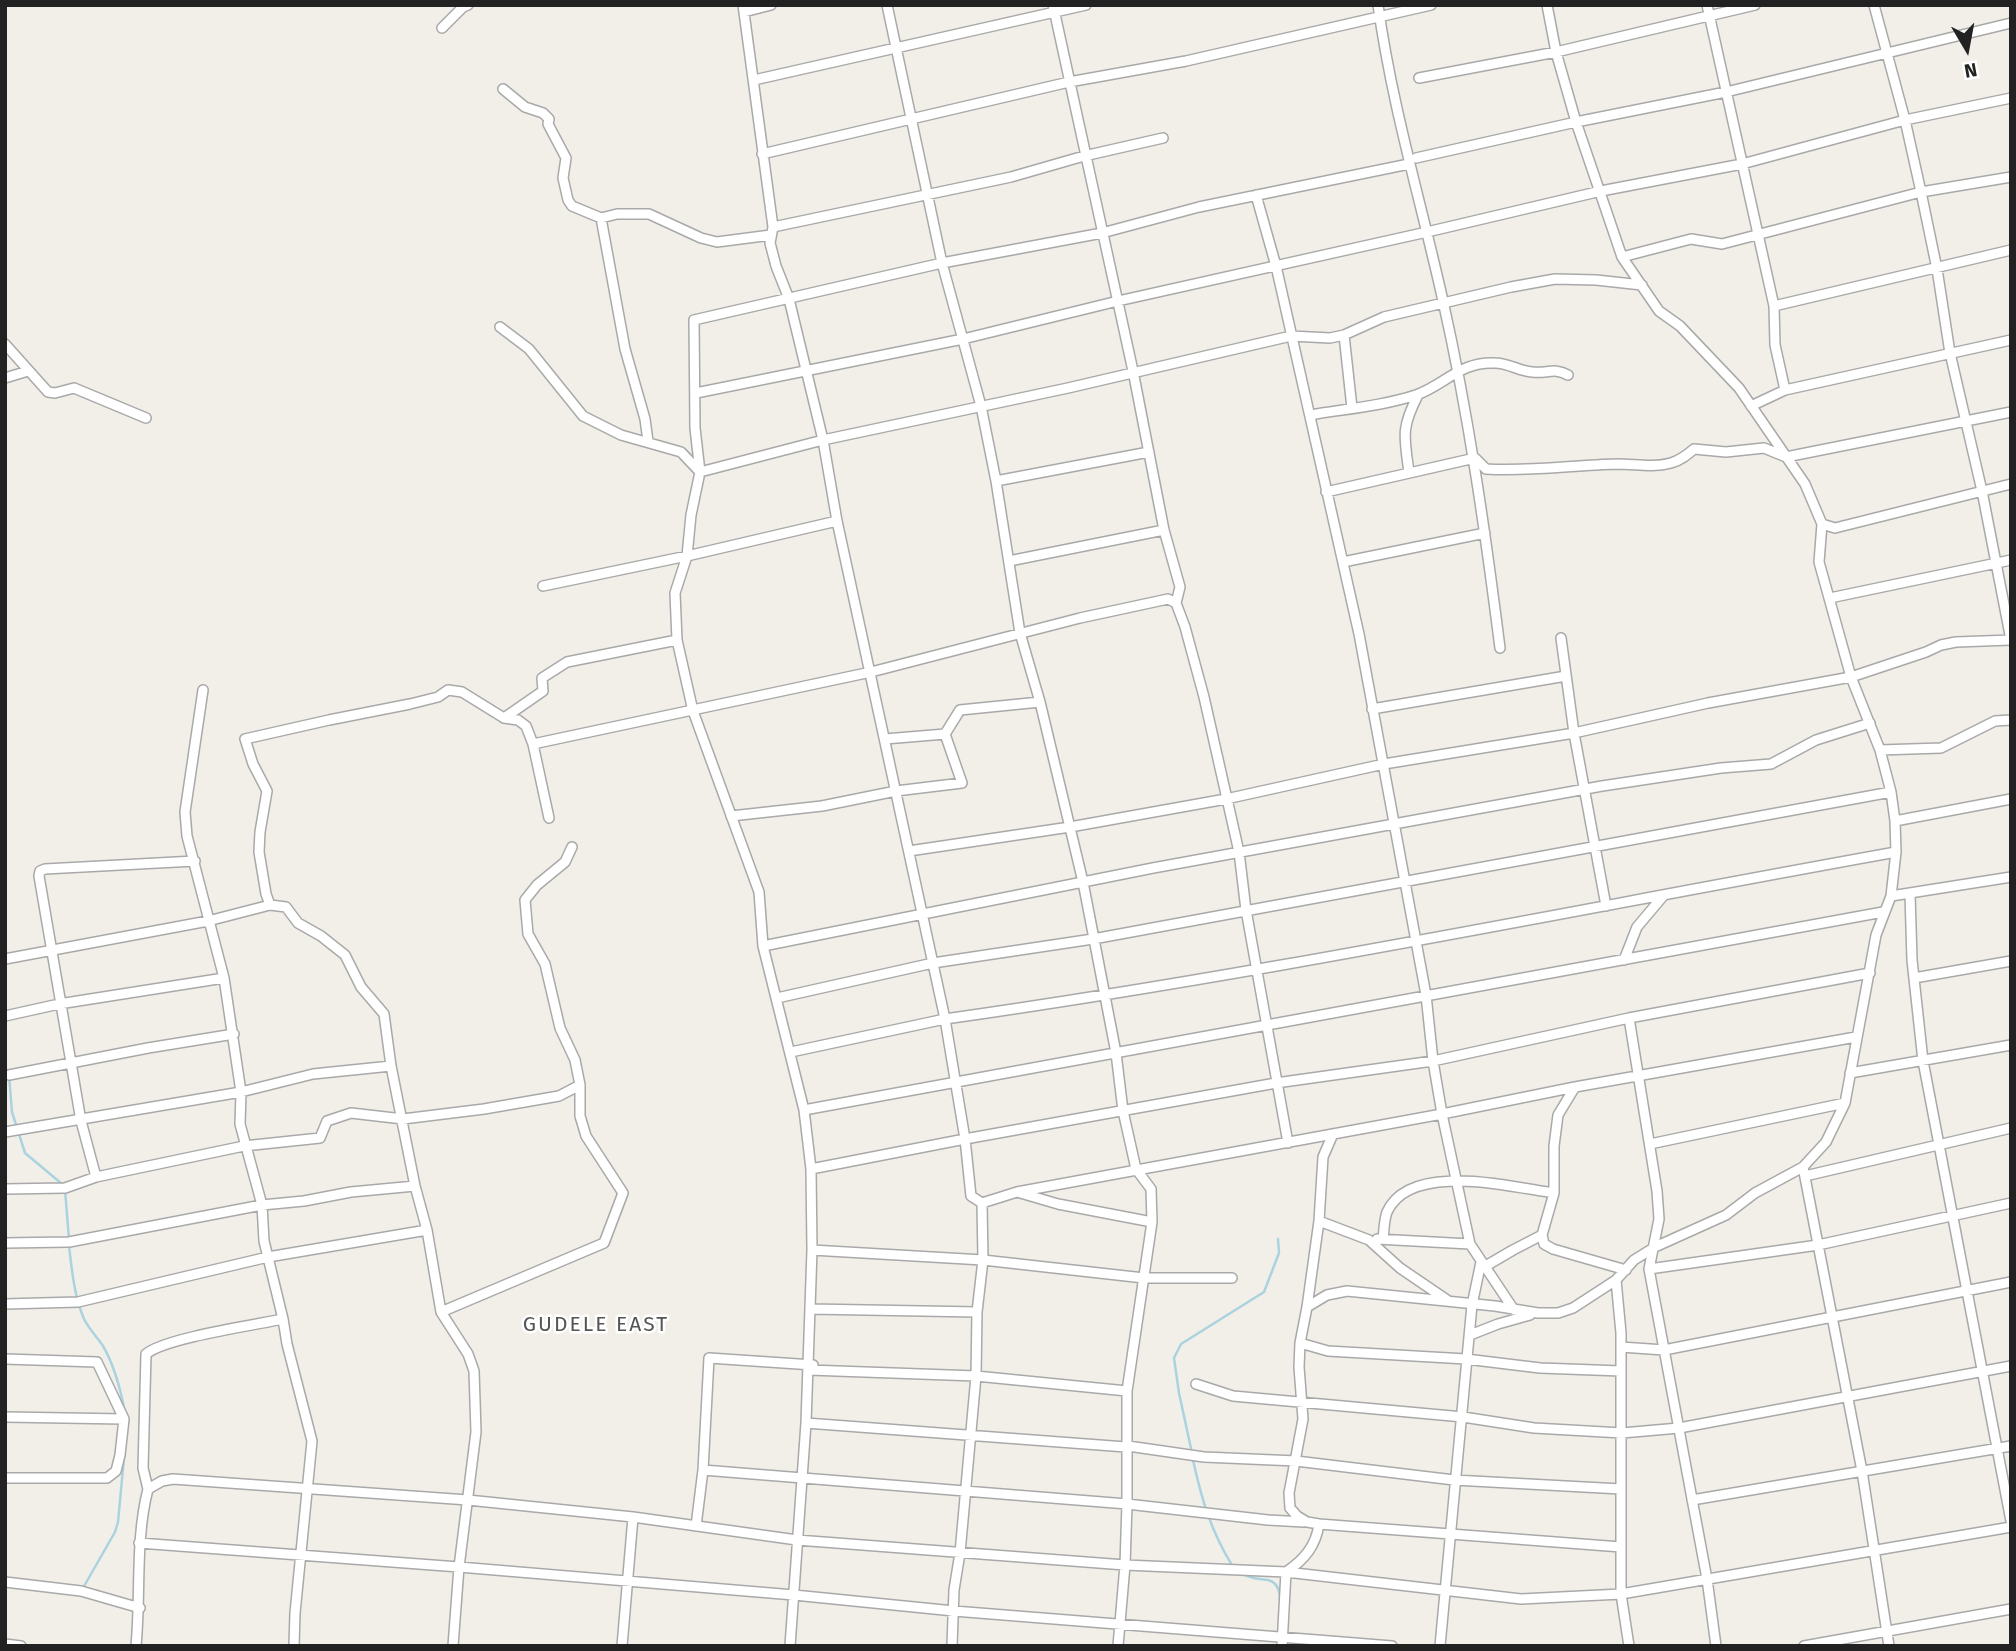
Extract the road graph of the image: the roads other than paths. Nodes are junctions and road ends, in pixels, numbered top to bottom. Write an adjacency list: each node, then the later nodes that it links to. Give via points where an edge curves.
1 (468, 5): 15 (street)
2 (771, 5): 11 (street)
3 (887, 5): 16 (street)
4 (1086, 5): 12 (street)
5 (1378, 5): 31 (street, via 1398,122)
6 (1431, 5): 21 (street, via 1186,61)
7 (1547, 5): 17 (street)
8 (1707, 5): 13 (street)
9 (1755, 5): 13 (street)
10 (1874, 5): 18 (street)
11 (744, 8): 20 (street)
12 (1054, 10): 16 (street); 21 (street)
13 (1710, 16): 17 (street); 23 (street)
14 (2011, 23): 18 (street)
15 (442, 28)
16 (897, 48): 20 (street); 26 (street)
17 (1556, 52): 19 (street); 27 (street)
18 (1887, 52): 23 (street); 25 (street)
19 (1419, 78)
20 (754, 80): 29 (street)
21 (1069, 82): 26 (street); 30 (street)
22 (503, 89): 38 (street, via 548,119 566,158 563,178 568,200)
23 (1726, 92): 27 (street); 32 (street)
24 (2011, 98): 25 (street)
25 (1905, 120): 32 (street); 35 (street)
26 (912, 121): 29 (street); 36 (street)
27 (1576, 122): 31 (street); 34 (street)
28 (1163, 138): 30 (street)
29 (762, 154): 39 (street)
30 (1084, 156): 36 (street); 41 (street)
31 (1412, 161): 37 (street); 40 (street)
32 (1742, 164): 34 (street); 42 (street)
33 (2011, 177): 35 (street)
34 (1601, 191): 40 (street); 44 (street)
35 (1921, 192): 42 (street); 47 (street)
36 (928, 195): 39 (street); 45 (street)
37 (1256, 195): 41 (street); 46 (street)
38 (601, 218): 39 (street, via 649,214 717,242); 77 (street, via 625,349)
39 (772, 231): 49 (street, via 776,267)
40 (1427, 232): 46 (street); 51 (street)
41 (1102, 233): 45 (street); 50 (street)
42 (1756, 235): 44 (street, via 1722,244 1691,239); 52 (street)
43 (2011, 250): 47 (street)
44 (1622, 257): 48 (street)
45 (942, 263): 49 (street); 56 (street)
46 (1276, 266): 50 (street); 55 (street)
47 (1937, 269): 52 (street); 59 (street)
48 (1642, 285): 51 (street, via 1555,279); 70 (street, via 1658,311 1739,387)
49 (789, 299): 62 (street); 67 (street, via 694,320)
50 (1118, 301): 56 (street); 63 (street)
51 (1443, 301): 54 (street, via 1384,317); 60 (street)
52 (1774, 306): 66 (street, via 1775,345)
53 (500, 327): 77 (street, via 529,349 583,416 621,435)
54 (1344, 335): 55 (street); 71 (street)
55 (1291, 336): 63 (street); 73 (street)
56 (963, 339): 62 (street); 69 (street)
57 (2011, 340): 59 (street)
58 (5, 344): 61 (street)
59 (1950, 352): 66 (street); 75 (street)
60 (1458, 370): 64 (street, via 1496,363 1534,372 1559,370); 68 (street); 80 (street)
61 (28, 371): 65 (street); 74 (street, via 48,392 74,388)
62 (806, 371): 67 (street); 76 (street)
63 (1133, 371): 69 (street); 78 (street)
64 (1568, 376)
65 (5, 378)
66 (1785, 390): 70 (street)
67 (696, 393): 81 (street)
68 (1418, 394): 71 (street); 82 (street, via 1404,429)
69 (981, 406): 76 (street); 83 (street)
70 (1751, 406): 79 (street)
71 (1352, 408): 73 (street)
72 (2011, 412): 75 (street)
73 (1310, 415): 86 (street)
74 (146, 418)
75 (1966, 422): 79 (street); 85 (street)
76 (822, 440): 81 (street); 87 (street)
77 (648, 441): 81 (street, via 681,452)
78 (1149, 452): 83 (street); 89 (street)
79 (1786, 457): 80 (street, via 1764,448 1694,449 1683,458 1649,466 1529,471 1486,469); 88 (street, via 1805,484)
80 (1475, 458): 82 (street); 90 (street)
81 (700, 472): 91 (street)
82 (1409, 472): 86 (street)
83 (996, 481): 93 (street)
84 (2011, 484): 85 (street)
85 (1982, 491): 88 (street, via 1845,526); 95 (street)
86 (1326, 492): 94 (street)
87 (837, 521): 91 (street); 104 (street)
88 (1822, 524): 97 (street, via 1819,562)
89 (1164, 530): 93 (street); 98 (street, via 1180,587)
90 (1485, 533): 94 (street); 103 (street)
91 (687, 556): 96 (street); 100 (street, via 675,593)
92 (2011, 559): 95 (street)
93 (1009, 561): 99 (street)
94 (1343, 562): 109 (street)
95 (1995, 563): 97 (street); 102 (street)
96 (543, 586)
97 (1830, 598): 106 (street)
98 (1175, 603): 99 (street, via 1168,599); 122 (street, via 1204,697)
99 (1020, 633): 104 (street); 108 (street)
100 (677, 639): 110 (street); 111 (street, via 567,662 542,678 543,691)
101 (1561, 639): 105 (street)
102 (2011, 640): 106 (street, via 1941,645)
103 (1500, 648)
104 (871, 672): 110 (street); 116 (street)
105 (1566, 676): 109 (street); 114 (street)
106 (1851, 677): 113 (street); 114 (street, via 1708,702)
107 (202, 690): 134 (street, via 185,812)
108 (1040, 702): 115 (street, via 960,710); 128 (street)
109 (1372, 709): 119 (street)
110 (693, 711): 117 (street); 124 (street)
111 (504, 718): 117 (street, via 526,726); 141 (street, via 462,692 448,690 410,704 245,739 267,791 259,852)
112 (2011, 720): 118 (street, via 1995,721 1941,748)
113 (1870, 723): 118 (street); 127 (street, via 1816,740 1771,764 1602,786)
114 (1574, 733): 119 (street); 130 (street)
115 (945, 734): 116 (street); 120 (street, via 962,783)
116 (885, 739): 120 (street)
117 (533, 744): 125 (street)
118 (1880, 750): 121 (street)
119 (1384, 764): 122 (street); 127 (street)
120 (896, 792): 124 (street, via 822,807); 131 (street)
121 (1891, 792): 126 (street); 130 (street)
122 (1226, 799): 128 (street); 132 (street)
123 (2011, 799): 126 (street)
124 (731, 816): 149 (street, via 759,892)
125 (549, 818)
126 (1895, 821): 133 (street)
127 (1396, 825): 132 (street); 136 (street)
128 (1070, 827): 131 (street); 137 (street)
129 (572, 847): 181 (street, via 565,863 525,900 528,934 545,964)
130 (1594, 847): 136 (street); 142 (street)
131 (909, 851): 145 (street)
132 (1238, 852): 137 (street); 143 (street)
133 (1896, 852): 138 (street); 140 (street)
134 (195, 861): 146 (street); 150 (street, via 40,871)
135 (2011, 877): 139 (street)
136 (1404, 880): 143 (street); 148 (street)
137 (1083, 882): 145 (street); 147 (street)
138 (1665, 894): 142 (street); 152 (street, via 1637,927)
139 (1910, 894): 140 (street); 158 (street)
140 (1891, 896): 144 (street)
141 (270, 905): 146 (street); 175 (street, via 286,907 298,923 345,955 361,987 384,1014)
142 (1606, 906): 148 (street)
143 (1246, 910): 147 (street); 155 (street)
144 (1883, 912): 152 (street); 156 (street)
145 (921, 915): 149 (street); 154 (street)
146 (208, 921): 150 (street); 157 (street)
147 (1093, 939): 154 (street); 160 (street)
148 (1415, 942): 155 (street); 159 (street)
149 (763, 946): 161 (street)
150 (52, 950): 151 (street); 162 (street)
151 (5, 959)
152 (1624, 960): 159 (street)
153 (2011, 961): 158 (street)
154 (933, 963): 161 (street); 165 (street)
155 (1257, 968): 160 (street); 166 (street)
156 (1870, 973): 164 (street); 168 (street)
157 (224, 978): 162 (street); 167 (street)
158 (1914, 978): 173 (street)
159 (1426, 995): 166 (street); 172 (street)
160 (1104, 997): 165 (street); 171 (street)
161 (778, 998): 170 (street)
162 (59, 1004): 163 (street); 174 (street)
163 (5, 1016)
164 (1629, 1018): 172 (street); 178 (street)
165 (945, 1019): 170 (street); 179 (street)
166 (1268, 1026): 171 (street); 180 (street)
167 (234, 1034): 174 (street); 183 (street)
168 (1856, 1037): 176 (street); 178 (street)
169 (2011, 1045): 173 (street)
170 (792, 1052): 185 (street)
171 (1116, 1052): 179 (street); 186 (street)
172 (1433, 1061): 180 (street); 187 (street)
173 (1923, 1061): 176 (street); 196 (street)
174 (71, 1063): 177 (street); 189 (street)
175 (391, 1066): 183 (street, via 313,1074); 188 (street)
176 (1850, 1073): 184 (street)
177 (9, 1075)
178 (1638, 1076): 182 (street); 195 (street)
179 (955, 1083): 185 (street); 193 (street)
180 (1276, 1083): 186 (street); 194 (street)
181 (580, 1085): 188 (street, via 559,1096); 238 (street, via 580,1116 586,1136 623,1194 604,1242)
182 (1575, 1087): 187 (street); 206 (street, via 1558,1115)
183 (242, 1092): 189 (street); 197 (street)
184 (1845, 1103): 195 (street); 200 (street, via 1826,1142)
185 (804, 1110): 198 (street)
186 (1123, 1111): 193 (street); 199 (street)
187 (1442, 1114): 192 (street); 202 (street)
188 (403, 1119): 197 (street, via 351,1113 327,1121 320,1138); 203 (street)
189 (81, 1121): 191 (street); 201 (street)
190 (2011, 1128): 196 (street)
191 (5, 1132)
192 (1333, 1133): 194 (street); 211 (street, via 1323,1157)
193 (965, 1139): 198 (street); 207 (street, via 971,1196)
194 (1288, 1143): 199 (street)
195 (1650, 1144): 220 (street, via 1659,1220)
196 (1939, 1145): 200 (street); 210 (street)
197 (244, 1146): 201 (street); 209 (street)
198 (811, 1169): 221 (street)
199 (1136, 1169): 205 (street); 212 (street, via 1151,1189)
200 (1804, 1171): 219 (street); 220 (street)
201 (96, 1177): 204 (street, via 65,1188)
202 (1456, 1180): 206 (street); 215 (street, via 1411,1189 1395,1200 1387,1214); 218 (street)
203 (415, 1185): 209 (street); 213 (street)
204 (5, 1189)
205 (1017, 1192): 207 (street); 212 (street)
206 (1554, 1193): 214 (street)
207 (982, 1203): 223 (street)
208 (2011, 1203): 210 (street)
209 (262, 1205): 217 (street, via 69,1241); 222 (street)
210 (1952, 1215): 219 (street); 231 (street)
211 (1318, 1221): 216 (street); 235 (street)
212 (1152, 1222): 227 (street)
213 (427, 1230): 222 (street); 238 (street)
214 (1542, 1235): 224 (street); 226 (street, via 1544,1244 1553,1249)
215 (1383, 1239): 216 (street); 218 (street)
216 (1369, 1240): 232 (street)
217 (5, 1243)
218 (1470, 1244): 224 (street)
219 (1818, 1245): 225 (street); 255 (street)
220 (1655, 1247): 225 (street); 226 (street)
221 (812, 1250): 223 (street); 236 (street)
222 (268, 1257): 233 (street, via 78,1302); 241 (street)
223 (983, 1260): 227 (street); 239 (street)
224 (1483, 1265): 234 (street); 237 (street)
225 (1649, 1269): 245 (street)
226 (1626, 1270): 229 (street)
227 (1144, 1278): 228 (street); 254 (street)
228 (1232, 1278)
229 (1616, 1280): 240 (street, via 1573,1308); 244 (street)
230 (2011, 1282): 231 (street)
231 (1968, 1292): 245 (street); 251 (street)
232 (1450, 1302): 234 (street); 235 (street, via 1348,1291 1327,1294)
233 (5, 1304)
234 (1472, 1305): 237 (street); 242 (street)
235 (1307, 1307): 243 (street)
236 (811, 1309): 239 (street); 249 (street)
237 (1514, 1310): 240 (street)
238 (440, 1312): 277 (street, via 474,1371 476,1432)
239 (977, 1312): 252 (street)
240 (1538, 1313): 242 (street)
241 (283, 1320): 273 (street, via 186,1339 146,1354 143,1468); 275 (street, via 312,1441)
242 (1470, 1335): 247 (street)
243 (1300, 1343): 247 (street, via 1328,1351); 256 (street)
244 (1621, 1347): 245 (street); 250 (street)
245 (1664, 1350): 261 (street)
246 (5, 1359): 259 (street, via 97,1362)
247 (1466, 1359): 250 (street); 257 (street)
248 (2011, 1366): 251 (street)
249 (814, 1368): 252 (street); 260 (street); 268 (street, via 709,1358)
250 (1621, 1371): 262 (street)
251 (1983, 1371): 255 (street); 266 (street)
252 (976, 1376): 254 (street); 263 (street)
253 (1196, 1384): 256 (street, via 1233,1396)
254 (1126, 1391): 265 (street)
255 (1847, 1396): 261 (street); 269 (street)
256 (1303, 1402): 257 (street); 267 (street)
257 (1463, 1417): 262 (street, via 1534,1428); 272 (street)
258 (5, 1418): 259 (street)
259 (124, 1419): 270 (street, via 116,1471 107,1478)
260 (806, 1423): 263 (street); 271 (street)
261 (1679, 1428): 262 (street); 278 (street)
262 (1622, 1433): 274 (street)
263 (971, 1434): 265 (street); 276 (street)
264 (2011, 1446): 266 (street)
265 (1127, 1447): 267 (street, via 1204,1457); 279 (street)
266 (1998, 1448): 269 (street); 281 (street)
267 (1296, 1461): 272 (street); 282 (street, via 1290,1508)
268 (703, 1470): 271 (street); 284 (street)
269 (1862, 1471): 278 (street); 290 (street)
270 (5, 1478)
271 (802, 1479): 276 (street); 287 (street)
272 (1454, 1480): 274 (street); 286 (street)
273 (148, 1489): 275 (street, via 173,1479); 288 (street)
274 (1622, 1489): 289 (street)
275 (306, 1490): 277 (street); 292 (street)
276 (965, 1492): 279 (street); 291 (street)
277 (468, 1500): 280 (street); 294 (street)
278 (1692, 1500): 296 (street)
279 (1127, 1504): 282 (street); 293 (street)
280 (633, 1517): 284 (street); 297 (street)
281 (2011, 1521)
282 (1307, 1522): 283 (street)
283 (1319, 1524): 286 (street); 295 (street, via 1310,1550)
284 (696, 1526): 287 (street)
285 (2011, 1527): 290 (street)
286 (1449, 1533): 289 (street); 299 (street)
287 (797, 1540): 291 (street); 301 (street)
288 (139, 1543): 292 (street); 302 (street)
289 (1621, 1548): 300 (street)
290 (1875, 1550): 296 (street); 306 (street)
291 (960, 1553): 293 (street); 304 (street)
292 (302, 1555): 294 (street); 311 (street)
293 (1125, 1565): 295 (street); 305 (street)
294 (459, 1567): 297 (street); 312 (street)
295 (1286, 1573): 299 (street); 307 (street)
296 (1707, 1579): 300 (street); 320 (street)
297 (627, 1581): 301 (street); 313 (street)
298 (5, 1582): 302 (street, via 82,1591)
299 (1447, 1592): 300 (street, via 1521,1599); 318 (street)
300 (1620, 1594): 319 (street)
301 (794, 1595): 304 (street); 314 (street)
302 (140, 1608): 310 (street)
303 (2011, 1609): 306 (street)
304 (954, 1611): 305 (street); 315 (street)
305 (1119, 1624): 307 (street); 316 (street)
306 (1886, 1631): 321 (street); 322 (street)
307 (1282, 1641): 317 (street)
308 (5, 1644): 309 (street)
309 (21, 1646)
310 (136, 1646)
311 (294, 1646)
312 (453, 1646)
313 (622, 1646)
314 (790, 1646)
315 (952, 1646)
316 (1118, 1646)
317 (1392, 1646)
318 (1440, 1646)
319 (1629, 1646)
320 (1716, 1646)
321 (1804, 1646)
322 (1889, 1646)

